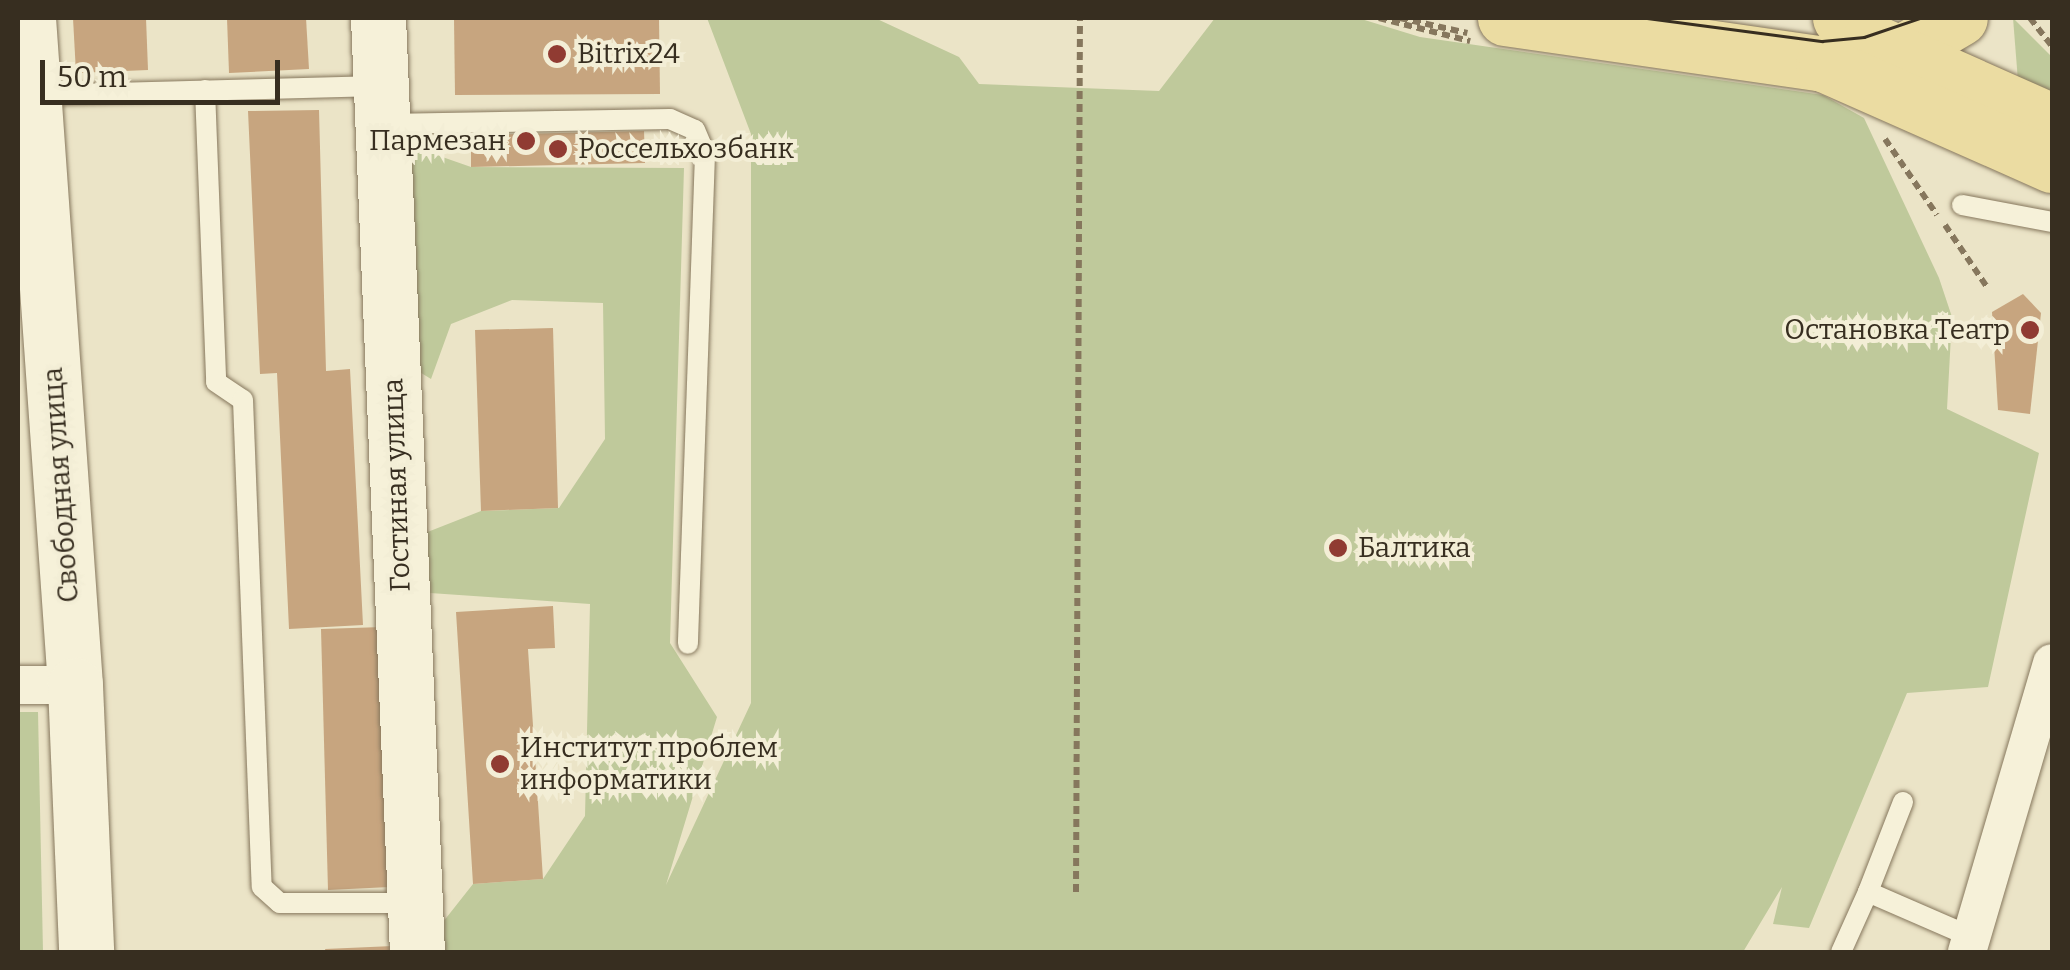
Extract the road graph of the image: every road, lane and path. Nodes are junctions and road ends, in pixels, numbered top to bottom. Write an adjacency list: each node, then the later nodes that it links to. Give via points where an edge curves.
1 (28, 18): 12 (main road, Свободная улица)
2 (378, 18): 13 (main road, Гостиная улица)
3 (1080, 18): 25 (path)
4 (1505, 18): 8 (main road)
5 (1960, 18): 10 (main road)
6 (1989, 18): 15 (main road)
7 (2030, 18): 9 (path)
8 (1832, 40): 10 (main road); 15 (main road)
9 (2052, 46)
10 (1902, 52): 15 (main road)
11 (205, 90): 12 (lane); 13 (lane); 27 (lane, via 216,382 243,400 262,888 280,902)
12 (34, 95): 16 (main road, Свободная улица)
13 (382, 105): 20 (lane, via 670,119 695,130 706,154); 27 (main road, Гостиная улица)
14 (1877, 128): 19 (path)
15 (2034, 134)
16 (29, 178): 23 (main road, Свободная улица)
17 (1962, 205): 18 (lane)
18 (2052, 222)
19 (1987, 287)
20 (688, 644)
21 (2052, 663): 28 (street)
22 (18, 684): 23 (street)
23 (75, 684): 29 (main road, Свободная улица)
24 (1903, 802): 26 (lane)
25 (1076, 892)
26 (1868, 892): 28 (lane); 30 (lane)
27 (416, 928)
28 (1970, 946)
29 (86, 952)
30 (1841, 952)

